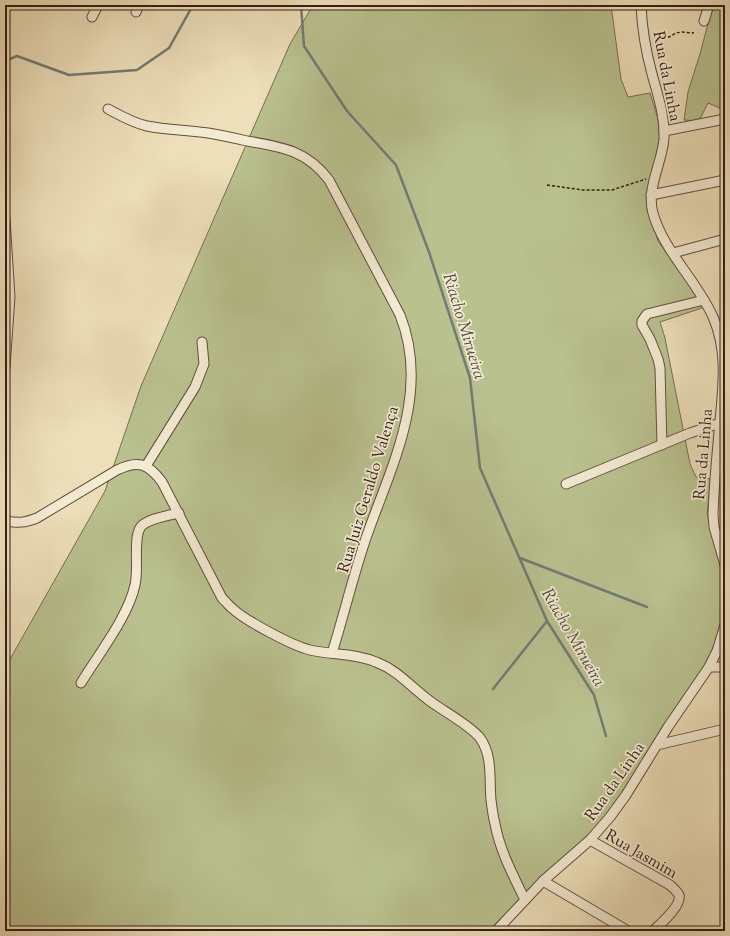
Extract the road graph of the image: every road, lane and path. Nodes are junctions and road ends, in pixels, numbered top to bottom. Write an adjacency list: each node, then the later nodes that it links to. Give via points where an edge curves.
1 (98, 5): 4 (street)
2 (641, 5): 7 (street, Rua da Linha)
3 (709, 5): 5 (street)
4 (92, 16)
5 (704, 21)
6 (694, 33): 7 (path, via 682,32 669,37)
7 (645, 34): 10 (street, Rua da Linha, via 650,67 660,100)
8 (108, 109): 32 (street, Rua Juiz Geraldo Valença, via 128,120 148,126 276,145 311,161 329,180 400,315 406,330 412,368 408,414 364,542)
9 (725, 119): 10 (street)
10 (664, 131): 11 (street, Rua da Linha)
11 (655, 176): 13 (path, via 612,190 583,190); 14 (street, Rua da Linha)
12 (725, 180): 14 (street)
13 (547, 185)
14 (651, 195): 17 (street, Rua da Linha, via 656,224)
15 (5, 219): 21 (street, via 10,297)
16 (725, 239): 17 (street)
17 (673, 253): 18 (street, Rua da Linha)
18 (704, 300): 20 (street, Rua da Linha, via 720,333); 23 (street, via 647,314 642,321 660,368)
19 (202, 342): 24 (street, via 204,364 195,387)
20 (724, 359): 22 (street, Rua da Linha)
21 (5, 367)
22 (720, 423): 23 (street); 26 (street, Rua da Linha)
23 (662, 445): 27 (street)
24 (146, 466): 28 (street, via 156,474 168,491); 29 (street, via 128,464 25,523)
25 (725, 481): 26 (street)
26 (715, 483): 30 (street, Rua da Linha, via 714,527)
27 (566, 484)
28 (179, 513): 32 (street, via 222,598 233,609 297,645 309,650); 35 (street, via 149,521 140,528 137,571 131,599 118,625)
29 (5, 521)
30 (725, 565)
31 (725, 625): 33 (street, Rua da Linha, via 717,652)
32 (332, 653): 40 (street, via 374,661 388,667 402,676 430,702 479,736 488,755 491,801 499,841)
33 (709, 667): 34 (street); 37 (street, Rua da Linha)
34 (725, 668)
35 (81, 683)
36 (725, 729): 37 (street)
37 (657, 745): 38 (street, Rua da Linha, via 614,811)
38 (590, 840): 39 (street, Rua da Linha); 43 (street, Rua Jasmim, via 675,889 679,901 676,907)
39 (543, 881): 40 (street, Rua da Linha); 42 (street)
40 (525, 900): 41 (street, Rua da Linha)
41 (500, 930)
42 (628, 931)
43 (653, 931)

